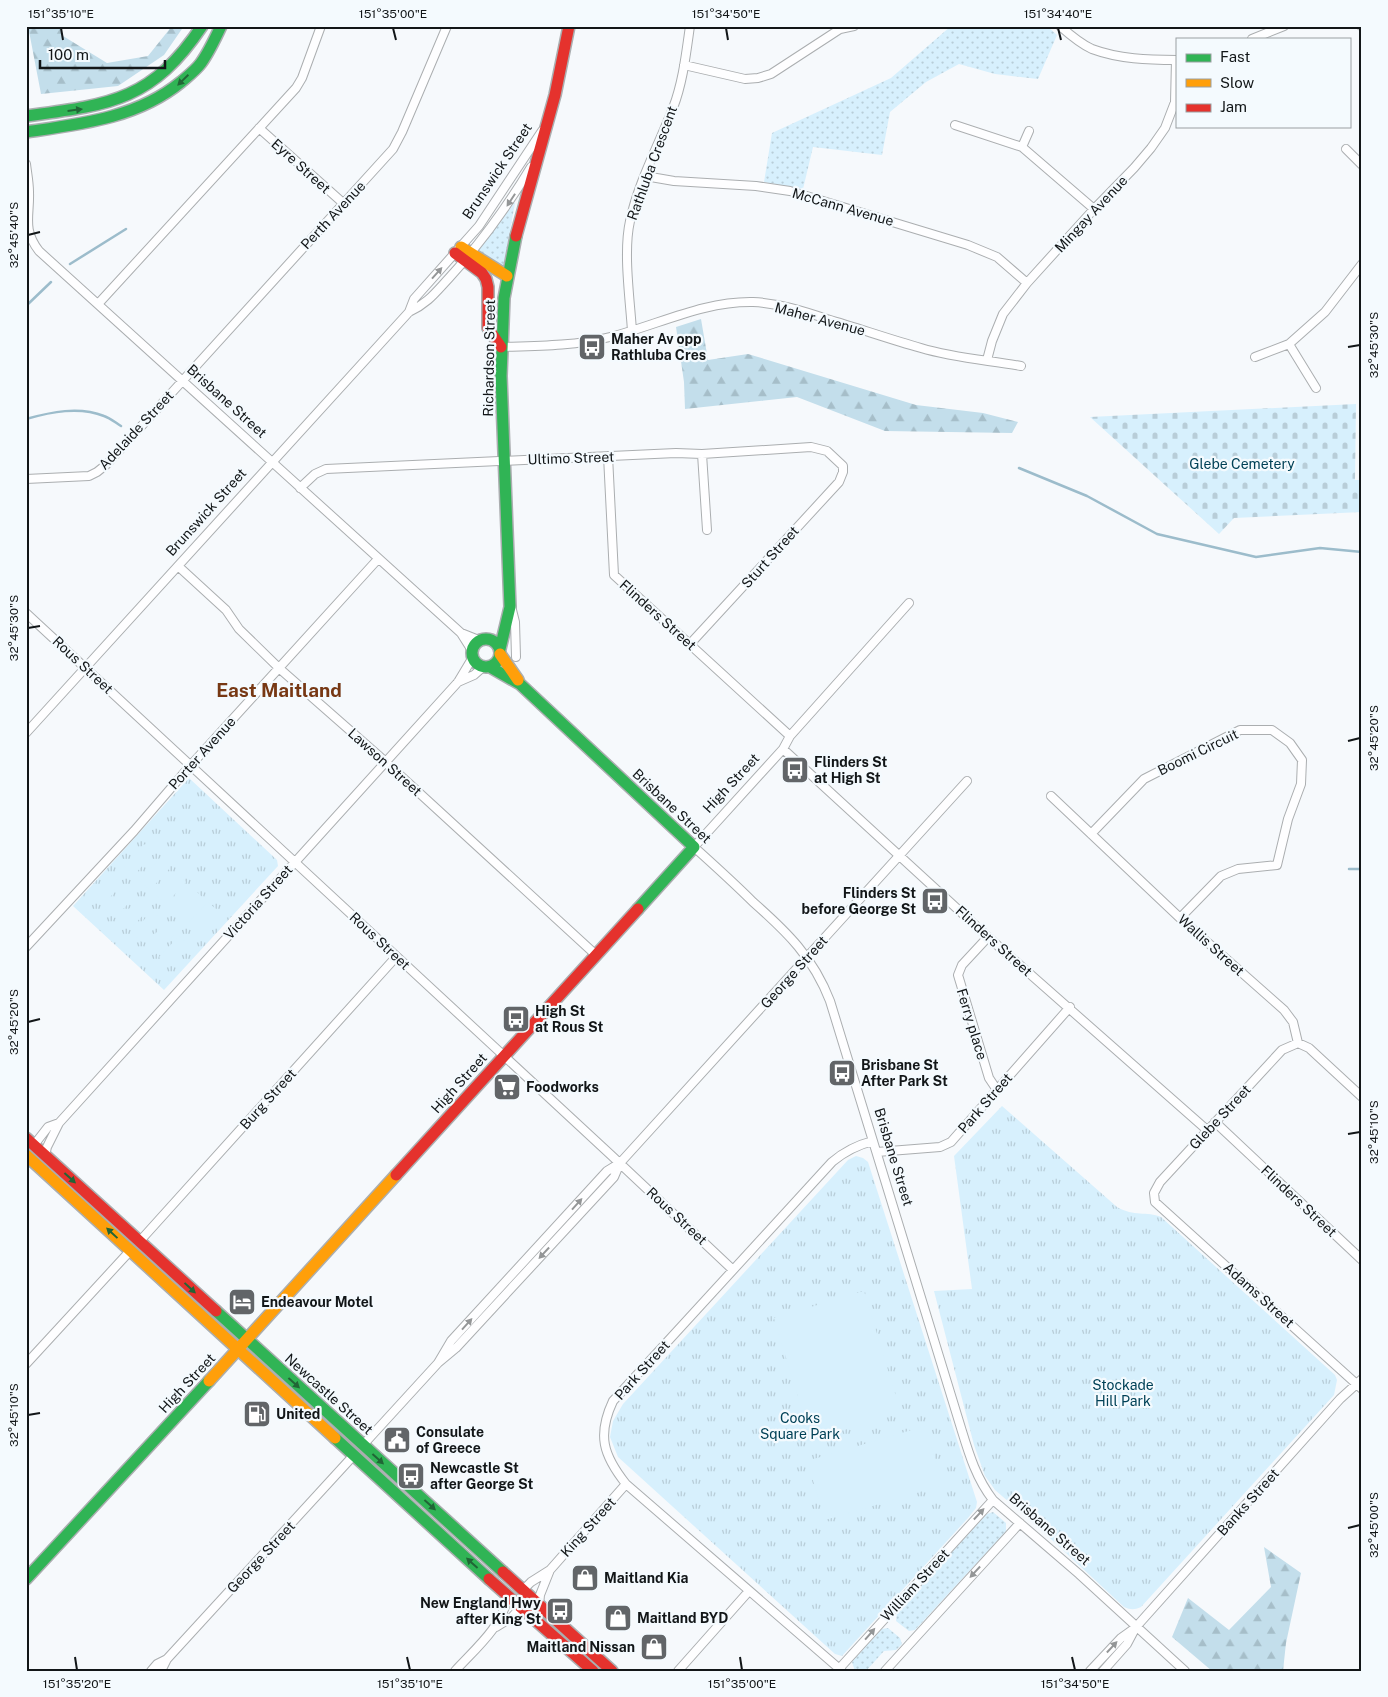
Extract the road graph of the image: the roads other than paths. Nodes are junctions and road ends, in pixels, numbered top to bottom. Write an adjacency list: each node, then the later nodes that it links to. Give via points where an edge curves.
1 (202, 26): 13 (main road, one-way to 1, via 90,108 138,90 178,60)
2 (221, 26): 18 (main road, one-way to 18, via 202,62 176,87 142,106 91,123)
3 (321, 26): 16 (street, via 296,88)
4 (447, 26): 25 (street, Perth Avenue, via 393,149)
5 (569, 26): 14 (main road, Brunswick Street)
6 (690, 26): 12 (street, Rathluba Crescent)
7 (854, 26): 12 (street, via 840,29 771,74 758,78 745,79)
8 (1060, 26): 11 (street, via 1090,48 1108,54 1142,60)
9 (1284, 26): 10 (street)
10 (1254, 38)
11 (1176, 60): 26 (street, Mingay Avenue, via 1175,102 1165,128 1134,168)
12 (684, 65): 24 (street, Rathluba Crescent, via 674,106)
13 (26, 116)
14 (547, 123): 21 (main road, Richardson Street); 28 (street, Brunswick Street, via 491,209)
15 (955, 125): 19 (street)
16 (259, 128): 25 (street, Eyre Street); 33 (street)
17 (1029, 130): 19 (street)
18 (26, 132)
19 (1022, 147): 26 (street)
20 (1346, 150): 23 (street)
21 (537, 158): 29 (street, Brunswick Street, one-way to 29, via 508,205); 31 (main road, Richardson Street)
22 (26, 164): 27 (street, Brisbane Street, via 30,193)
23 (1362, 165)
24 (645, 176): 32 (street, McCann Avenue, via 790,191 968,245 997,257); 35 (street, Rathluba Crescent, via 630,222 627,246)
25 (343, 204): 41 (street, Perth Avenue)
26 (1094, 208): 32 (street, Mingay Avenue)
27 (29, 243): 33 (street, Brisbane Street)
28 (458, 250): 29 (main road); 34 (street, Brunswick Street, one-way to 28, via 414,299)
29 (468, 257): 31 (main road); 34 (street, Brunswick Street, via 424,305); 37 (main road, via 486,279 488,328)
30 (1362, 264): 36 (street, via 1325,312)
31 (507, 276): 37 (main road, Richardson Street)
32 (1027, 283): 39 (street, Mingay Avenue, via 1003,314)
33 (98, 304): 41 (street, Brisbane Street)
34 (409, 312): 46 (street, Brunswick Street)
35 (632, 331): 37 (street, Maher Avenue, via 572,344); 39 (street, Maher Avenue, via 711,306 754,302 792,308 958,358)
36 (1289, 344): 38 (street); 42 (street)
37 (501, 347): 45 (main road, Richardson Street)
38 (1255, 357)
39 (987, 360): 40 (street, Maher Avenue)
40 (1021, 366)
41 (182, 380): 46 (street, Brisbane Street); 48 (street, Adelaide Street, via 97,472 79,477)
42 (1316, 388)
43 (702, 454): 44 (street, Ultimo Street); 47 (street, Ultimo Street, via 811,448 826,451); 50 (street)
44 (608, 456): 45 (street, Ultimo Street); 59 (street, Flinders Street, via 614,575)
45 (504, 461): 49 (street, Ultimo Street, via 326,469); 53 (main road, Richardson Street)
46 (272, 462): 49 (street, Brisbane Street); 52 (street, Brunswick Street)
47 (843, 466): 59 (street, Sturt Street, via 839,482)
48 (26, 480)
49 (300, 488): 51 (street, Brisbane Street)
50 (708, 530)
51 (378, 559): 57 (street, Brisbane Street); 65 (street, Porter Avenue)
52 (178, 566): 63 (street, Brunswick Street); 65 (street, Lawson Street, via 226,610 239,629)
53 (510, 600): 56 (main road, Richardson Street); 62 (street, Richardson Street, via 515,622)
54 (909, 604): 69 (street, High Street)
55 (26, 613): 63 (street, Rous Street)
56 (504, 624): 58 (main road); 60 (main road, Richardson Street)
57 (462, 633): 58 (street, Brisbane Street); 61 (street, Brisbane Street)
58 (484, 640): 60 (main road, via 495,642); 61 (main road, via 477,643)
59 (690, 644): 69 (street, Flinders Street)
60 (500, 652): 64 (main road, via 497,662); 67 (main road, Brisbane Street)
61 (473, 654): 64 (main road, via 477,663); 66 (street, Victoria Street)
62 (516, 657)
63 (86, 667): 68 (street, Brunswick Street); 72 (street, Rous Street)
64 (487, 667): 66 (street, Victoria Street); 67 (main road, Brisbane Street)
65 (280, 668): 71 (street, Lawson Street); 72 (street, Porter Avenue)
66 (458, 682): 71 (street, Victoria Street)
67 (520, 684): 76 (main road, Brisbane Street)
68 (26, 733)
69 (790, 736): 70 (street, High Street)
70 (783, 750): 76 (street, High Street); 77 (street, Flinders Street)
71 (386, 762): 78 (street, Victoria Street); 82 (street, Lawson Street)
72 (190, 766): 78 (street, Rous Street); 81 (street, Porter Avenue)
73 (967, 781): 77 (street, George Street)
74 (1051, 796): 75 (street, Wallis Street)
75 (1091, 834): 79 (street, Wallis Street); 79 (street, Boomi Circuit, via 1144,778 1240,730 1272,730 1290,743 1302,760 1301,784 1288,819 1277,865 1238,869 1221,876)
76 (694, 847): 82 (main road, High Street); 84 (street, Brisbane Street, via 786,932)
77 (900, 855): 80 (street, Flinders Street); 84 (street, George Street)
78 (294, 862): 83 (street, Rous Street); 91 (street, Victoria Street)
79 (1180, 918): 86 (street, Wallis Street, via 1284,1010 1293,1022)
80 (988, 937): 85 (street, Flinders Street); 88 (street, Ferry place, via 962,965 958,976 989,1078)
81 (26, 947)
82 (596, 955): 87 (main road, High Street)
83 (396, 957): 87 (street, Rous Street); 101 (street, Burg Street)
84 (807, 957): 93 (street, Brisbane Street, via 822,980 830,1001); 98 (street, George Street)
85 (1070, 1007): 88 (street, Park Street); 92 (street, Flinders Street)
86 (1298, 1043): 89 (street, via 1309,1048); 90 (street, Glebe Street, via 1282,1050)
87 (503, 1056): 98 (street, Rous Street); 105 (main road, High Street)
88 (997, 1090): 95 (street, Park Street, via 951,1142 940,1148)
89 (1362, 1097)
90 (1215, 1122): 92 (street, Glebe Street); 103 (street, Flinders Street)
91 (58, 1123): 94 (street, Victoria Street); 96 (street, Victoria Street)
92 (1207, 1130): 100 (street, Glebe Street, via 1160,1182 1154,1193)
93 (873, 1141): 95 (street, Brisbane Street); 104 (street, Park Street, via 847,1150 832,1162)
94 (29, 1142): 96 (main road, Newcastle Street); 97 (main road); 99 (main road)
95 (877, 1152): 112 (street, Brisbane Street, via 974,1469)
96 (46, 1156): 101 (main road, Newcastle Street, one-way to 101)
97 (28, 1161): 99 (main road, Newcastle Street)
98 (620, 1163): 104 (street, Rous Street); 109 (street, George Street, via 614,1177)
99 (46, 1173): 102 (main road, Newcastle Street, one-way to 99)
100 (1155, 1202): 108 (street, Adams Street)
101 (140, 1242): 105 (main road, Newcastle Street, one-way to 105)
102 (130, 1251): 106 (main road, Newcastle Street); 107 (street)
103 (1362, 1260)
104 (733, 1270): 111 (street, Park Street, via 613,1401 605,1417 604,1445 609,1460)
105 (247, 1339): 106 (main road, High Street); 109 (main road, Newcastle Street, one-way to 109)
106 (238, 1349): 110 (main road, Newcastle Street); 116 (main road, High Street)
107 (26, 1364)
108 (1360, 1384): 123 (street, Banks Street, via 1340,1399)
109 (363, 1445): 114 (main road, Newcastle Street, one-way to 114)
110 (354, 1455): 119 (main road, Newcastle Street, one-way to 110); 125 (street, George Street)
111 (626, 1484): 115 (street, King Street); 118 (street, Park Street)
112 (993, 1500): 113 (street, Brisbane Street); 126 (street, William Street, one-way to 112)
113 (1020, 1523): 123 (street, Brisbane Street); 133 (street, one-way to 133)
114 (500, 1570): 117 (main road, Newcastle Street); 121 (main road, via 517,1594)
115 (550, 1570): 117 (street, King Street); 120 (street, King Street)
116 (26, 1580)
117 (523, 1590): 120 (main road, Newcastle Street); 122 (main road, via 526,1602)
118 (749, 1591): 126 (street, Park Street); 132 (street)
119 (508, 1596): 121 (main road, Newcastle Street); 124 (street)
120 (539, 1605): 131 (main road, Newcastle Street)
121 (521, 1607): 122 (main road, Newcastle Street); 124 (street)
122 (543, 1627): 130 (main road, Newcastle Street)
123 (1136, 1627): 134 (street, Banks Street, one-way to 123); 135 (street, Banks Street, via 1127,1644); 136 (street, Brisbane Street)
124 (494, 1628): 129 (street)
125 (167, 1658): 127 (street, George Street); 128 (street, George Street)
126 (839, 1670)
127 (151, 1671)
128 (160, 1671)
129 (455, 1671)
130 (593, 1671)
131 (612, 1671)
132 (678, 1671)
133 (885, 1671)
134 (1090, 1671)
135 (1103, 1671)
136 (1184, 1671)

